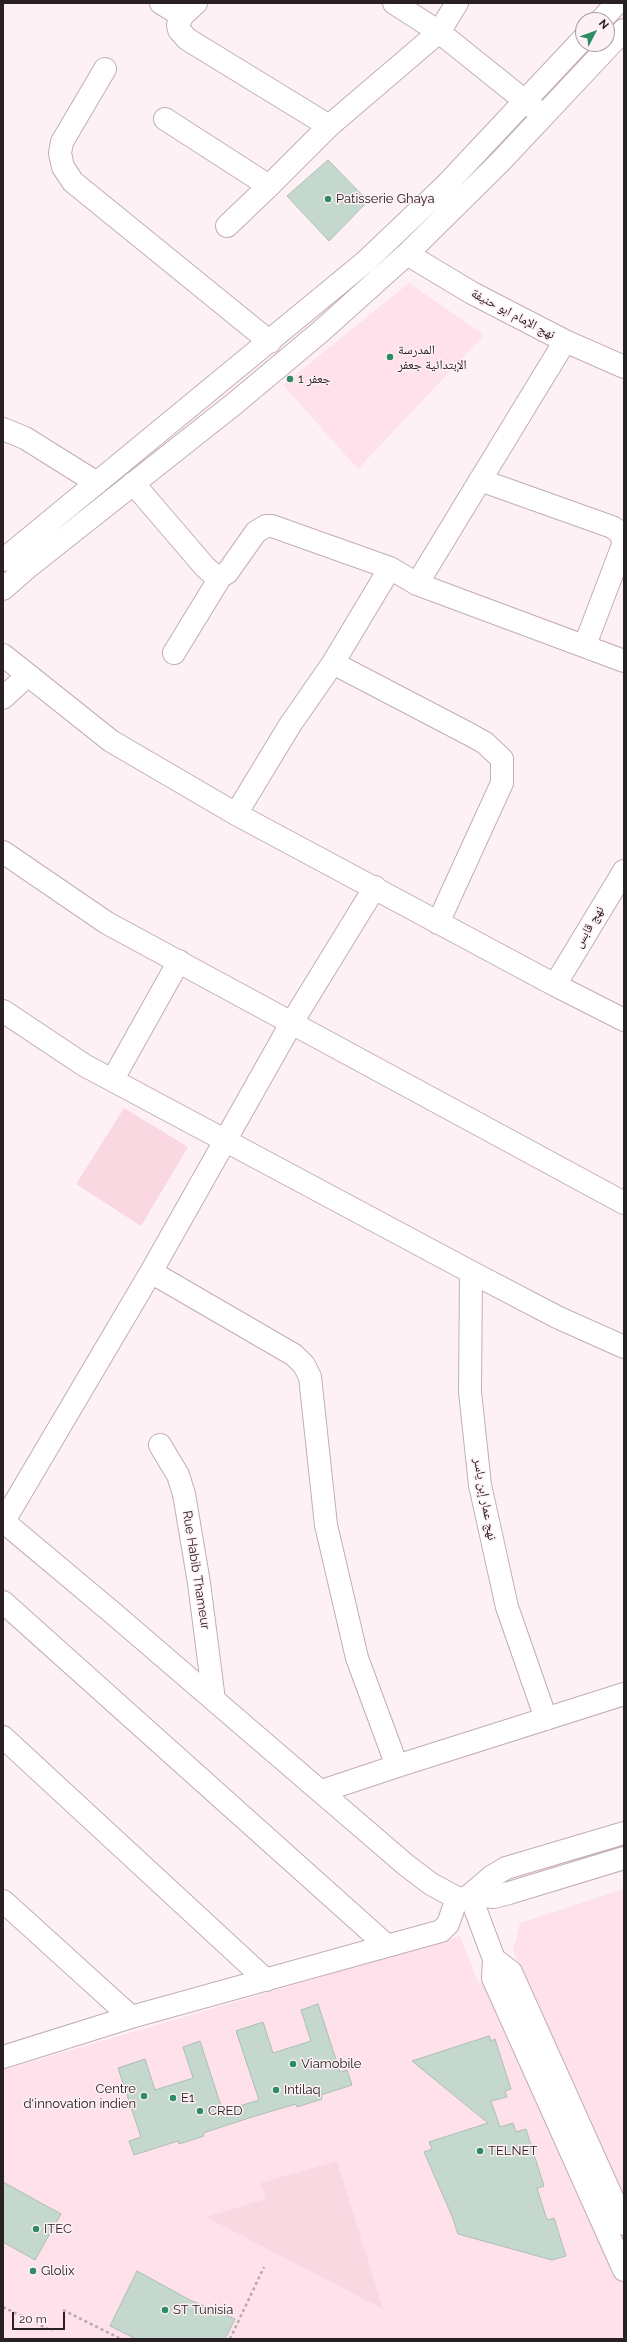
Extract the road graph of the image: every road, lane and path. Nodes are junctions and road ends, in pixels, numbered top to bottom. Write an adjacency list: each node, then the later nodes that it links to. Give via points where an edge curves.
1 (161, 3): 5 (street)
2 (394, 3): 7 (street)
3 (457, 3): 7 (street)
4 (617, 3): 6 (street)
5 (189, 10): 14 (street, via 178,24 179,30 187,39)
6 (609, 12)
7 (439, 32): 11 (street); 14 (street)
8 (620, 41): 12 (street)
9 (575, 47): 11 (street)
10 (105, 69): 19 (street, via 62,142 60,153 63,167 73,182)
11 (524, 100): 12 (street); 19 (street, via 445,186 365,262)
12 (543, 115): 17 (street, via 501,161)
13 (165, 119): 15 (street)
14 (329, 126): 15 (street)
15 (269, 186): 16 (street)
16 (227, 226)
17 (407, 254): 18 (street, نهج الإمام ابو حنيفة, via 472,293); 24 (street, via 319,333)
18 (565, 341): 20 (street, نهج الإمام ابو حنيفة); 22 (street)
19 (270, 342): 23 (street)
20 (624, 367)
21 (3, 429): 23 (street, via 25,438)
22 (480, 480): 28 (street); 30 (street, via 612,526 622,536 623,545)
23 (97, 483): 25 (street)
24 (133, 483): 27 (street, via 205,567 214,575); 29 (street)
25 (3, 560)
26 (390, 568): 27 (street, via 266,526 256,532 230,570); 28 (street); 34 (street)
27 (221, 576): 31 (street)
28 (417, 584): 30 (street)
29 (3, 589)
30 (585, 645): 33 (street)
31 (174, 653)
32 (3, 655): 35 (street)
33 (624, 661)
34 (332, 663): 37 (street, via 290,725); 41 (street, via 474,737 502,759 502,783)
35 (27, 676): 36 (street); 37 (street, via 111,741)
36 (3, 698)
37 (236, 814): 40 (street)
38 (3, 852): 42 (street, via 107,923)
39 (624, 871): 43 (street, نهج قابس)
40 (375, 887): 41 (street); 46 (street)
41 (438, 922): 43 (street)
42 (180, 961): 46 (street); 47 (street)
43 (555, 985): 45 (street)
44 (3, 1012): 47 (street, via 84,1065)
45 (624, 1020)
46 (291, 1024): 48 (street); 49 (street)
47 (113, 1079): 48 (street)
48 (226, 1140): 50 (street); 51 (street)
49 (624, 1203)
50 (151, 1272): 56 (street); 62 (street, via 294,1355 304,1365 310,1377 326,1525 357,1658)
51 (471, 1272): 53 (street, via 557,1317); 60 (street, نهج عمار إبن ياسر, via 470,1392 480,1485 507,1607)
52 (624, 1342): 53 (street)
53 (624, 1347): 54 (street)
54 (624, 1350)
55 (160, 1446): 59 (street, Rue Habib Thameur, via 178,1475 184,1494 199,1583)
56 (3, 1521): 59 (street)
57 (3, 1602): 68 (street)
58 (624, 1694): 60 (street)
59 (214, 1700): 63 (street)
60 (546, 1719): 62 (street)
61 (3, 1737): 70 (street)
62 (396, 1766): 63 (street)
63 (322, 1791): 66 (street, via 431,1884)
64 (624, 1833): 66 (street, via 506,1868)
65 (624, 1858): 66 (street, via 509,1893)
66 (464, 1897): 68 (street, via 443,1930); 69 (street)
67 (3, 1901): 71 (street)
68 (386, 1945): 70 (street)
69 (494, 1959): 73 (street, via 511,1972); 74 (street, via 493,1978)
70 (266, 1980): 71 (street)
71 (131, 2017): 72 (street)
72 (3, 2057)
73 (624, 2224)
74 (619, 2246): 76 (street)
75 (264, 2267): 81 (path)
76 (624, 2270)
77 (3, 2307): 79 (path)
78 (63, 2310): 80 (path)
79 (52, 2331)
80 (122, 2339)
81 (230, 2339)

